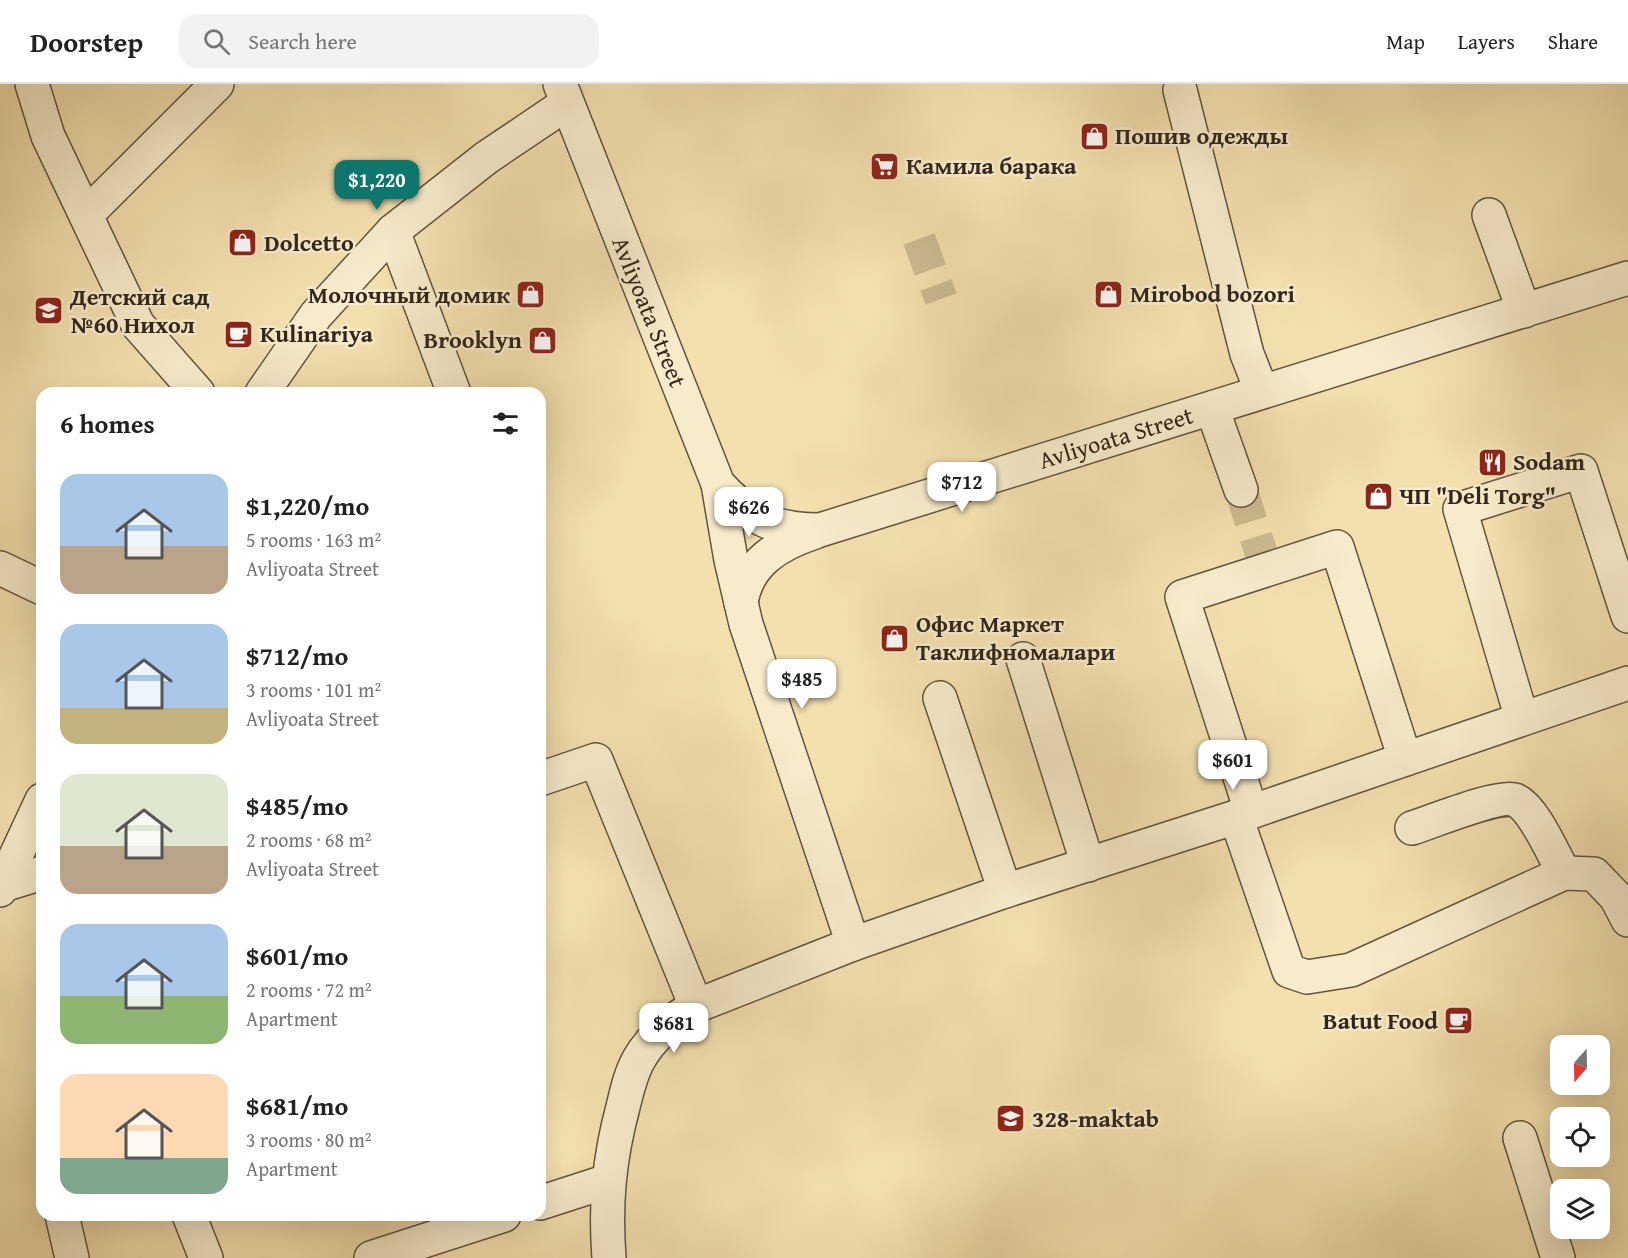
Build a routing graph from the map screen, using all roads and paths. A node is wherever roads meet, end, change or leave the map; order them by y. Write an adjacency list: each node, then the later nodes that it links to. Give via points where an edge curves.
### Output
1 (33, 84): 5 (street, via 48,136)
2 (217, 84): 5 (street)
3 (1180, 90): 13 (street, via 1247,354)
4 (560, 91): 7 (street, via 486,158); 15 (street, Avliyoata Street)
5 (86, 215): 10 (street, via 138,325)
6 (1489, 215): 9 (street)
7 (393, 231): 11 (street, via 316,315); 12 (street)
8 (1628, 278): 9 (street, Avliyoata Street)
9 (1524, 310): 13 (street, Avliyoata Street)
10 (193, 387)
11 (266, 387)
12 (452, 387)
13 (1262, 393): 14 (street, Avliyoata Street)
14 (1212, 408): 16 (street); 17 (street, Avliyoata Street)
15 (717, 484): 17 (street, Avliyoata Street, via 763,522); 20 (street)
16 (1240, 490)
17 (820, 530): 20 (street, via 790,540 767,556 749,577)
18 (0, 568): 19 (street)
19 (36, 585)
20 (741, 603): 37 (street)
21 (1628, 616): 25 (street, via 1581,471 1460,509)
22 (1023, 659): 31 (street)
23 (1628, 684): 25 (street)
24 (940, 698): 35 (street)
25 (1522, 719): 26 (street)
26 (1405, 759): 29 (street); 29 (street, via 1337,547 1266,567 1182,597)
27 (546, 777): 38 (street, via 596,760)
28 (36, 813): 34 (street)
29 (1244, 814): 31 (street); 32 (street, via 1289,971 1307,977 1351,970)
30 (1412, 828): 32 (street, via 1487,803 1506,798 1517,800 1531,815)
31 (1088, 865): 35 (street)
32 (1564, 873): 36 (street, via 1594,874 1616,897)
33 (36, 875): 34 (street)
34 (1, 886)
35 (1005, 891): 37 (street)
36 (1628, 920)
37 (854, 944): 38 (street)
38 (696, 1006): 40 (street, via 654,1037 639,1059 616,1131)
39 (1520, 1138): 49 (street)
40 (608, 1181): 41 (street); 48 (street)
41 (546, 1201)
42 (63, 1221): 45 (street)
43 (191, 1221): 46 (street)
44 (485, 1221): 47 (street)
45 (72, 1258)
46 (206, 1258)
47 (371, 1258)
48 (609, 1258)
49 (1558, 1258)

